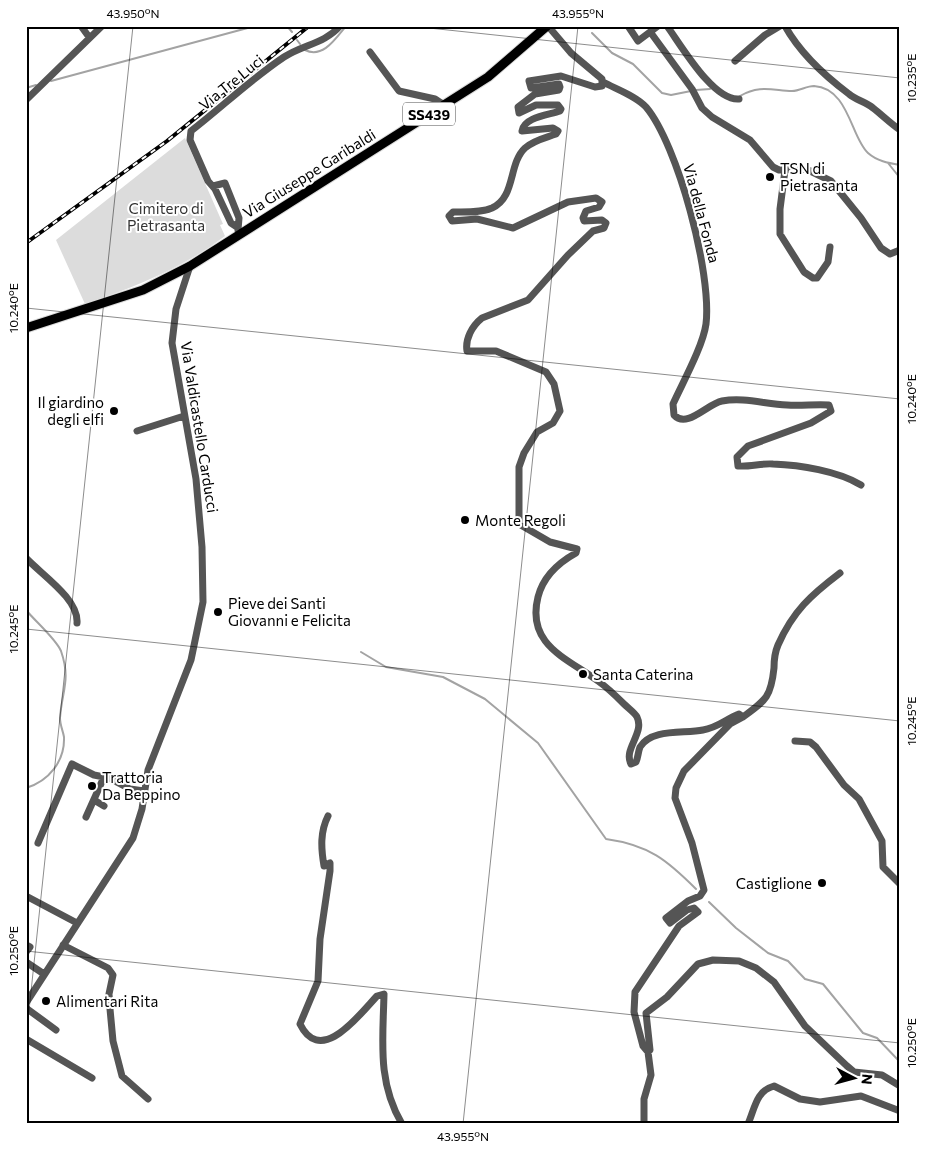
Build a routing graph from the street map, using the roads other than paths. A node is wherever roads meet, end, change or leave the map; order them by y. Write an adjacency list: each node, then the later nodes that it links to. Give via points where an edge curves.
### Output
1 (81, 26): 11 (street)
2 (102, 26): 11 (street)
3 (340, 26): 20 (street, Via Tre Luci, via 328,38 284,57 191,131 190,140)
4 (548, 26): 14 (street, via 571,54); 17 (main road, Via Giuseppe Garibaldi / SS439, via 488,77)
5 (628, 26): 10 (street, via 638,41)
6 (658, 26): 10 (street)
7 (667, 26): 15 (street, via 710,83 728,98)
8 (780, 26): 13 (street)
9 (785, 26): 18 (street, via 793,40 821,70)
10 (651, 33): 19 (street, via 702,108 750,140 773,167)
11 (89, 37): 16 (street)
12 (370, 52): 17 (street, via 399,91 435,99)
13 (735, 61)
14 (603, 82): 28 (street, Via della Fonda, via 645,106 661,131 674,161 702,259 706,324 673,404 674,415 686,420 714,404 734,400 789,406 830,406 831,411 811,423 748,446 737,457 738,466 772,464 798,467 834,475); 32 (street, via 599,88 562,76 529,81 531,88 554,83 560,87 559,90 535,94 518,107 519,113 536,106 558,104 561,108 526,124 522,131 553,128 558,131 523,150 505,195 496,205 478,211 453,212 450,216 452,221 477,219 513,228 562,205 596,198 600,199 601,206 586,211 584,221 602,220 606,224 568,255 528,300 476,323 468,339 467,351 496,351 546,372 554,384 560,411 553,422 537,432 524,453 518,477 518,520 522,527 577,551 541,585 534,619 540,636 551,648 600,682 636,716 638,726 629,756 631,764 636,762 639,749 648,740 667,734 705,730 739,714)
15 (739, 99)
16 (26, 100)
17 (444, 105): 21 (main road, Via Giuseppe Garibaldi / SS439)
18 (900, 130)
19 (785, 170): 22 (street, via 779,224 783,240 804,272 813,278 817,278 828,262); 23 (street, via 806,169 831,181 881,248 890,254)
20 (213, 186): 21 (street, Via Tre Luci); 21 (street, via 225,183 239,218)
21 (238, 231): 24 (main road, Via Giuseppe Garibaldi / SS439)
22 (830, 247)
23 (900, 250)
24 (190, 266): 25 (main road, SS439, via 143,290); 26 (street, Via Valdicastello Carducci, via 172,332)
25 (26, 328)
26 (184, 416): 27 (street); 35 (street, Via Valdicastello Carducci, via 200,510 203,602 191,660 154,753)
27 (137, 431)
28 (861, 486)
29 (26, 558): 31 (street, via 72,603 78,616)
30 (840, 573): 32 (street, via 795,612 777,647 770,694 762,704)
31 (77, 623)
32 (742, 716): 53 (street, via 684,771 677,784 675,798 692,843 704,890 666,918 670,923 687,910 694,908 698,912 680,926 635,992 634,1012 643,1046)
33 (795, 741): 41 (street, via 804,740 816,747 844,785 859,799 882,841 883,867)
34 (104, 777): 35 (street, via 130,789); 36 (street); 40 (street, via 72,764)
35 (144, 791): 43 (street, Via Valdicastello Carducci, via 133,838)
36 (94, 800): 37 (street); 39 (street)
37 (104, 806)
38 (328, 816): 58 (street, via 322,828 322,854 324,866 330,863 330,871 320,939 318,981 300,1024 312,1038 333,1038 344,1032 377,996 384,994 381,1053 392,1105)
39 (86, 817)
40 (38, 842)
41 (900, 884)
42 (26, 896): 43 (street)
43 (77, 924): 45 (street, Via Valdicastello Carducci)
44 (26, 945): 46 (street, via 30,947)
45 (63, 945): 48 (street, Via Valdicastello Carducci); 56 (street, via 108,968 114,975 110,1009 113,1041 122,1076)
46 (26, 952)
47 (26, 962): 48 (street)
48 (44, 974): 49 (street, Via Valdicastello Carducci)
49 (26, 1003)
50 (26, 1008): 51 (street)
51 (56, 1030)
52 (26, 1039): 54 (street)
53 (648, 1052): 55 (street, via 646,1016 649,1010 667,997 698,964 713,960 739,961 756,968 774,982 805,1026 846,1066 854,1072 882,1075); 59 (street, via 651,1075 644,1098)
54 (92, 1078)
55 (900, 1086)
56 (148, 1099)
57 (900, 1111): 60 (street, via 862,1096 820,1102 800,1099 774,1086 764,1089 757,1098)
58 (402, 1124)
59 (644, 1124)
60 (748, 1124)

